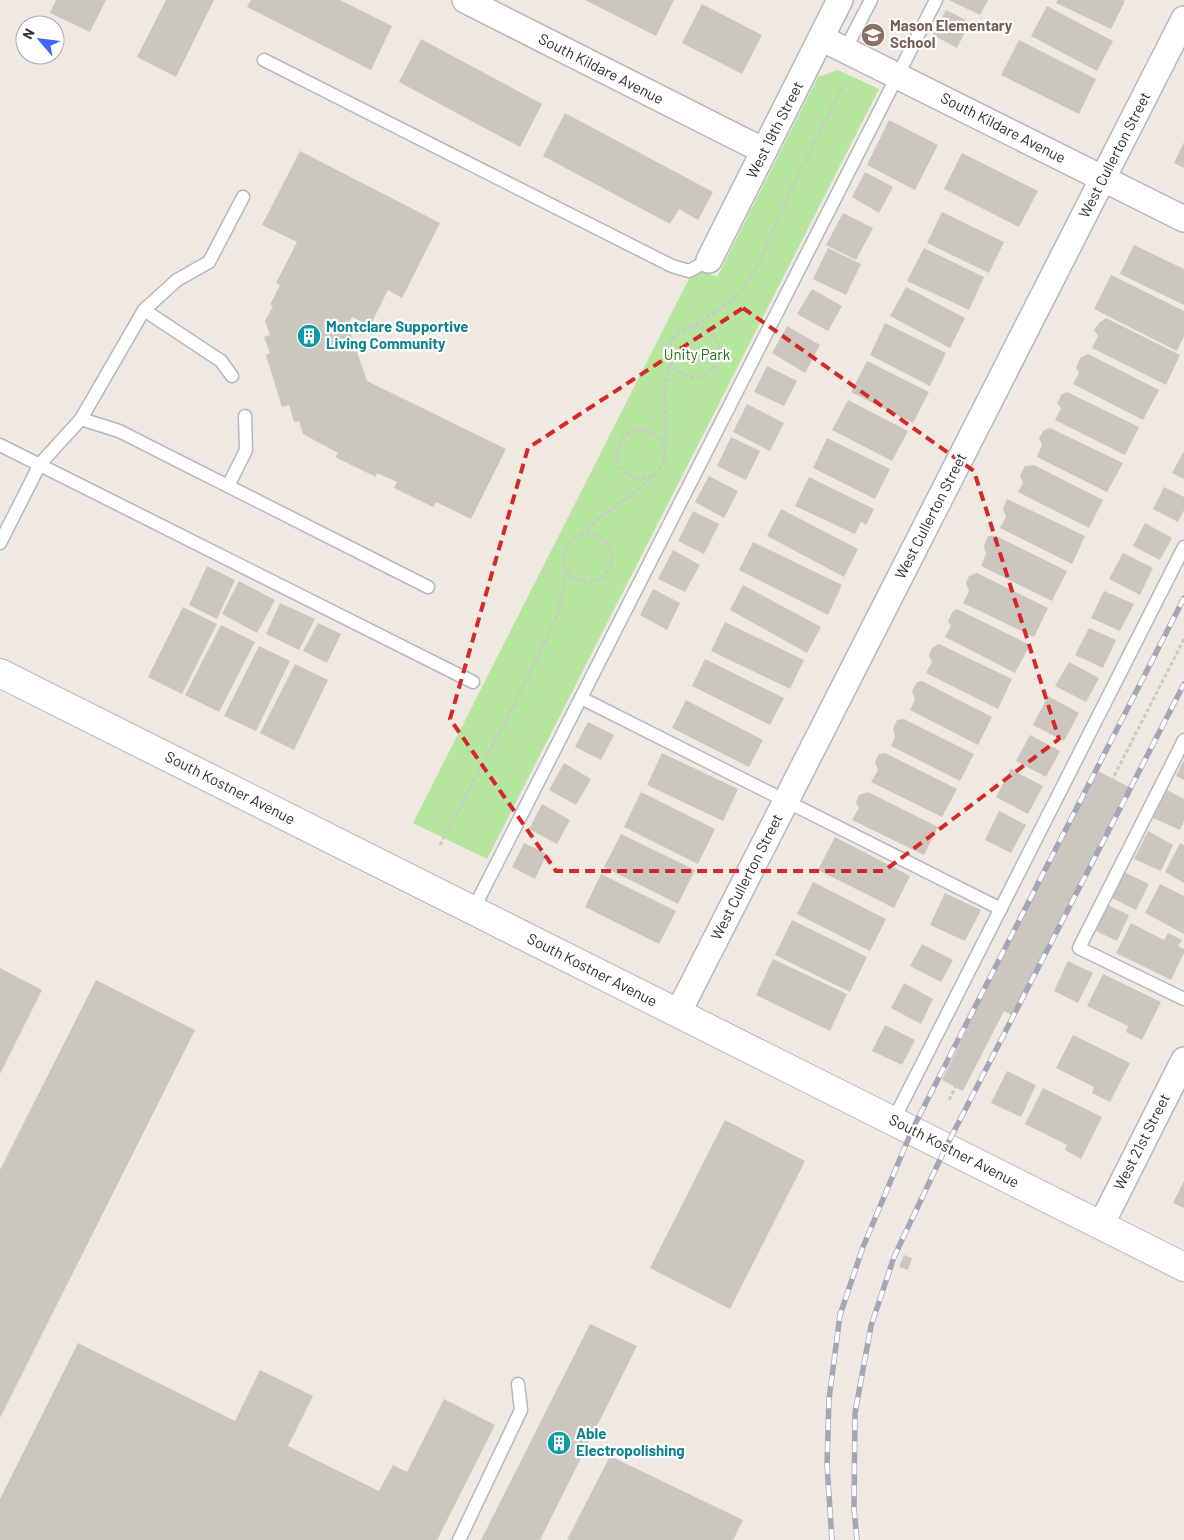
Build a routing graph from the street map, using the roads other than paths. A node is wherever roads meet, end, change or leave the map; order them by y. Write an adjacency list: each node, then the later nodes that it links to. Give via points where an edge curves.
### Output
1 (465, 0): 10 (street, South Kildare Avenue)
2 (840, 0): 6 (street, West 19th Street)
3 (871, 0): 7 (lane)
4 (936, 0): 9 (lane)
5 (1184, 19): 11 (street, West Cullerton Street)
6 (821, 38): 7 (street, South Kildare Avenue); 10 (street, West 19th Street)
7 (846, 50): 9 (street, South Kildare Avenue)
8 (264, 60): 14 (lane, via 672,266 689,271)
9 (898, 76): 11 (street, South Kildare Avenue); 27 (lane)
10 (764, 151): 14 (street, West 19th Street)
11 (1103, 178): 13 (street, South Kildare Avenue); 29 (street, West Cullerton Street)
12 (243, 197): 15 (lane, via 209,262 177,280)
13 (1184, 219)
14 (710, 260)
15 (144, 310): 16 (lane, via 221,361); 18 (lane)
16 (232, 376)
17 (245, 416): 21 (lane, via 246,450)
18 (81, 420): 20 (lane); 21 (lane, via 119,431)
19 (0, 445): 20 (lane)
20 (40, 464): 22 (lane); 26 (lane)
21 (228, 486): 24 (lane)
22 (0, 543)
23 (1184, 547): 31 (lane)
24 (428, 587)
25 (0, 673): 30 (street, South Kostner Avenue)
26 (473, 682)
27 (581, 698): 29 (lane); 30 (lane)
28 (1184, 740): 32 (lane, via 1079,948)
29 (785, 801): 31 (lane); 33 (street, West Cullerton Street)
30 (473, 910): 33 (street, South Kostner Avenue)
31 (1001, 910): 35 (lane)
32 (1184, 999)
33 (678, 1013): 35 (street, South Kostner Avenue)
34 (1184, 1060): 36 (street, West 21st Street)
35 (893, 1121): 36 (street, South Kostner Avenue)
36 (1101, 1225): 37 (street, South Kostner Avenue)
37 (1184, 1267)
38 (518, 1384): 39 (lane, via 521,1410)
39 (459, 1540)

